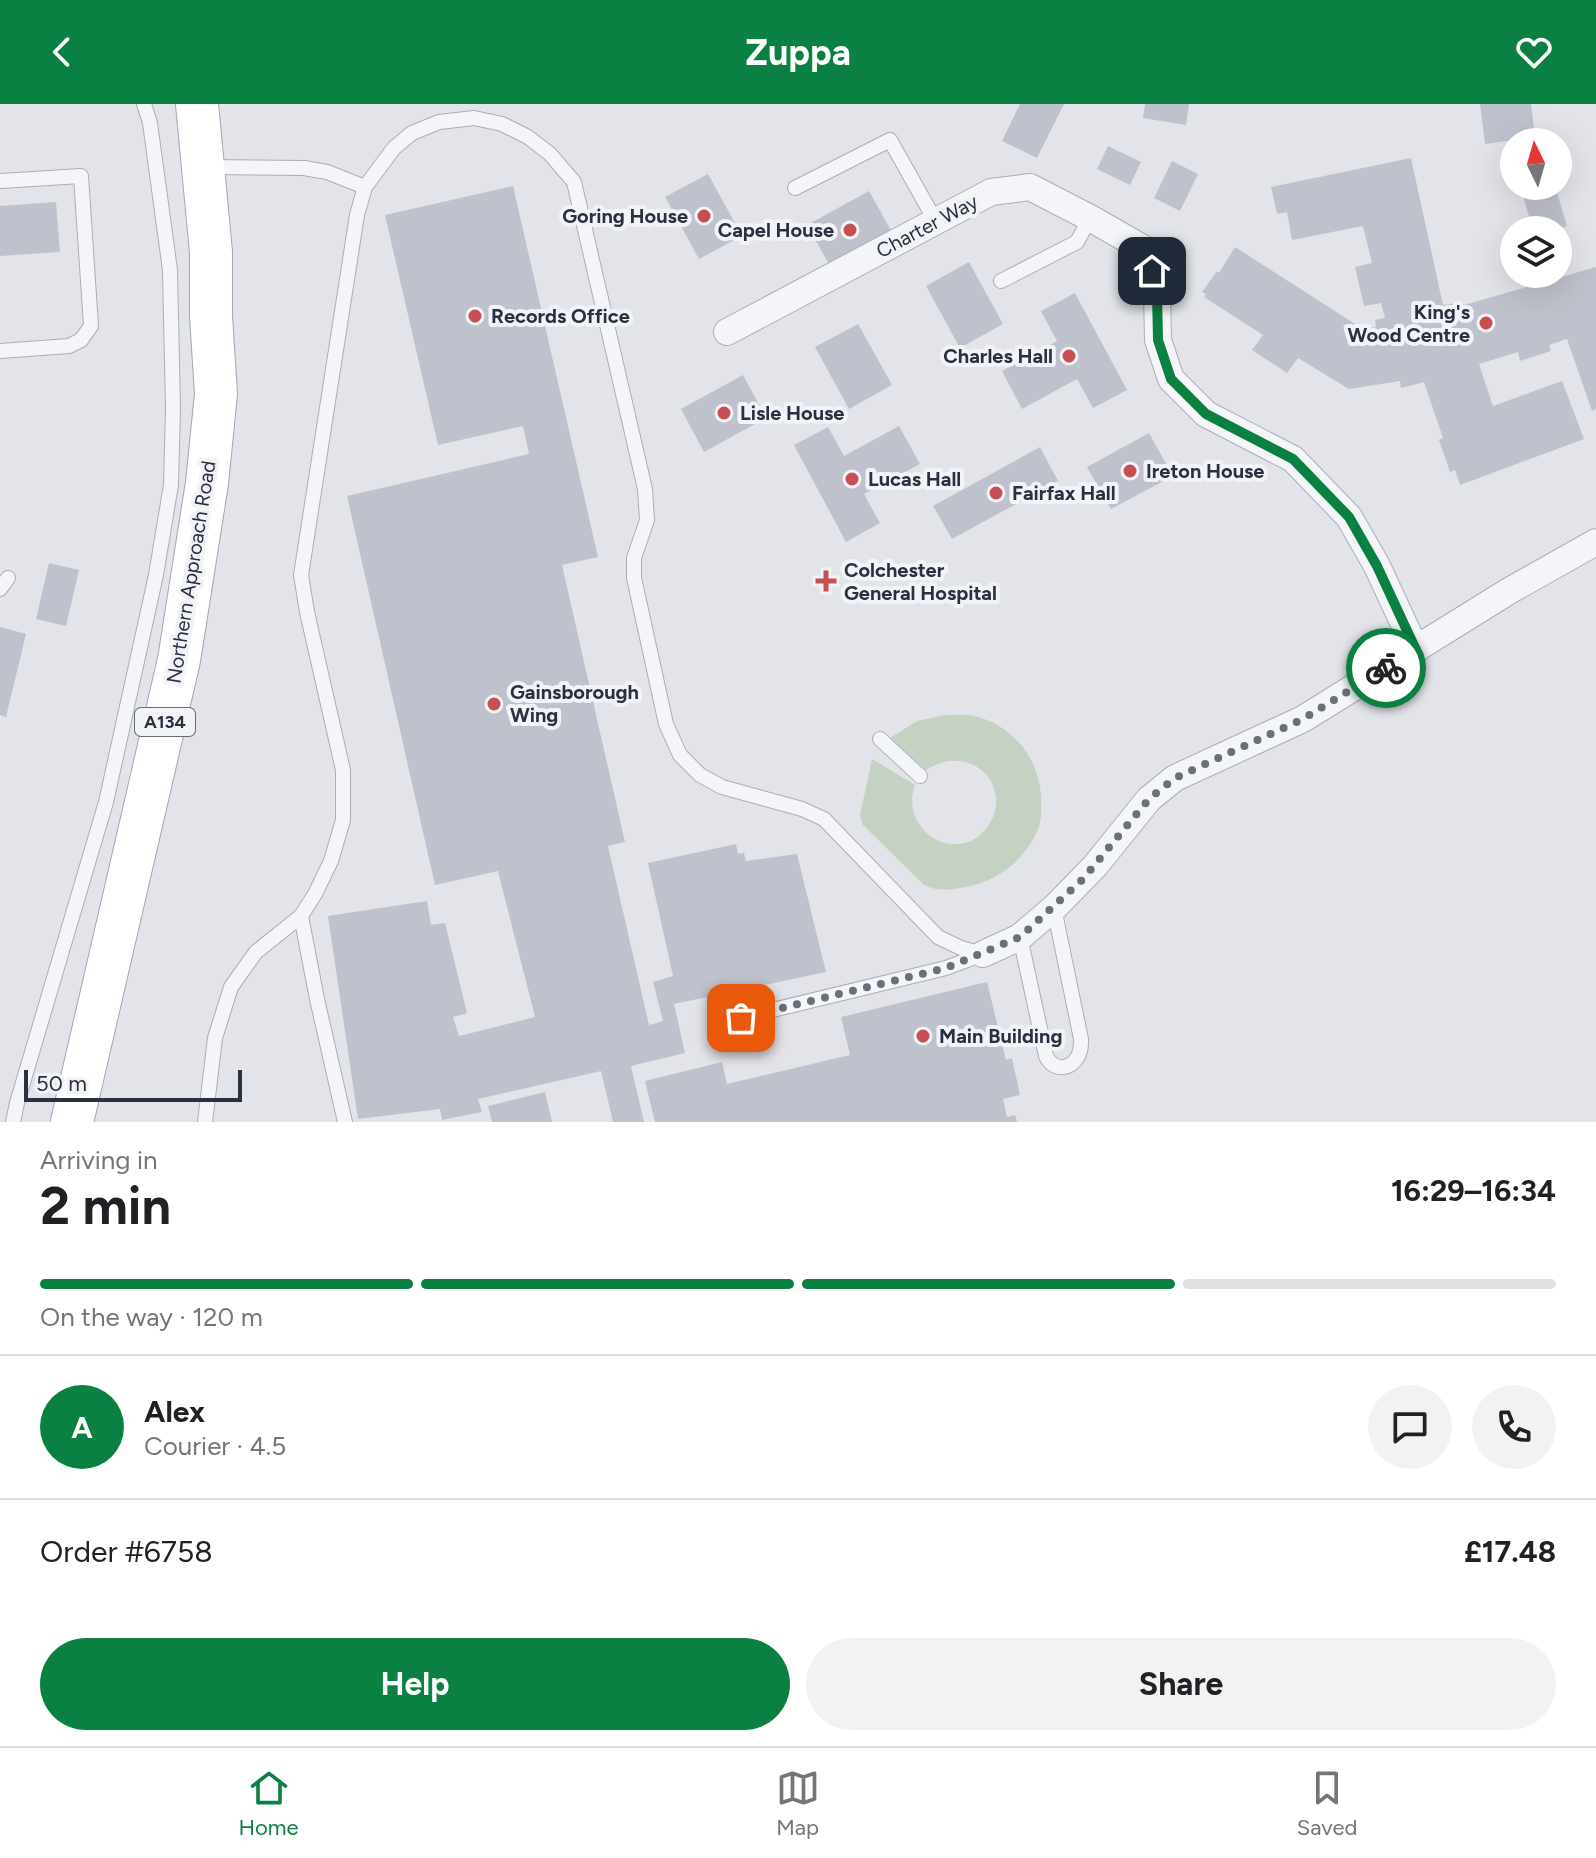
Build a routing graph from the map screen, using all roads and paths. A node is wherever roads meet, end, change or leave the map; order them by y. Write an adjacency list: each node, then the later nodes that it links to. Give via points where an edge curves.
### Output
1 (144, 104): 21 (lane, via 170,270 171,485 106,802)
2 (198, 105): 3 (main road, Northern Approach Road / A134)
3 (204, 167): 5 (lane, via 304,168); 22 (main road, Northern Approach Road / A134, via 216,394 207,483 179,660)
4 (1, 181): 11 (lane, via 81,176 91,326 69,346)
5 (365, 187): 17 (lane, via 301,575 343,770 343,820 331,861); 19 (lane, via 412,133 439,122 474,118 528,137 574,182 645,489 647,520 634,558 634,578 674,744 700,775 722,787 824,819 938,937)
6 (795, 188): 8 (lane, via 890,140)
7 (1090, 218): 8 (street, Charter Way, via 1030,187 991,192); 9 (lane, via 1077,242); 13 (street, Charter Way, via 1146,250 1157,293 1158,340 1171,379 1206,414 1293,459 1349,517)
8 (936, 222): 10 (street, Charter Way)
9 (1001, 281)
10 (727, 332)
11 (0, 351)
12 (1596, 542): 13 (street)
13 (1416, 650): 16 (street, via 1303,719 1175,778 1149,799)
14 (880, 739): 15 (lane)
15 (920, 776)
16 (1054, 908): 18 (street); 18 (lane, via 1081,1039 1079,1055 1062,1068 1046,1056)
17 (301, 916): 23 (lane, via 256,952 231,987 215,1038); 24 (lane)
18 (1020, 937): 19 (street)
19 (983, 954): 20 (lane, via 946,968)
20 (715, 1024)
21 (13, 1122)
22 (72, 1122)
23 (205, 1122)
24 (345, 1122)

